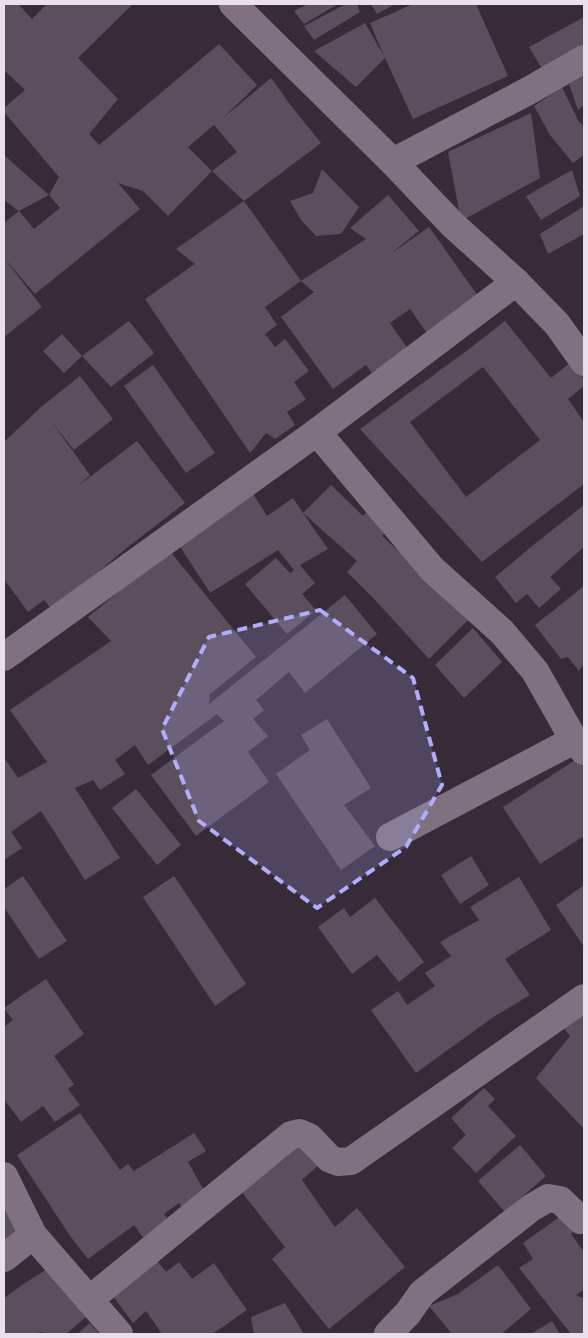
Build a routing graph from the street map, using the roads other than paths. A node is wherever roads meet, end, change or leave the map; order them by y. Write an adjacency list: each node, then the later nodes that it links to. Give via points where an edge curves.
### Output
1 (233, 4): 3 (street)
2 (584, 59): 3 (street)
3 (393, 162): 4 (street, via 453,224)
4 (500, 295): 5 (street, via 557,324); 6 (street)
5 (584, 362)
6 (316, 432): 7 (street); 8 (street, via 432,568 513,645 534,671)
7 (4, 657)
8 (579, 746): 9 (street)
9 (390, 837)
10 (584, 998): 15 (street, via 351,1161 330,1159 309,1137 299,1133 291,1135)
11 (4, 1176): 13 (street)
12 (584, 1219): 17 (street, via 560,1200 548,1198 422,1293)
13 (33, 1235): 14 (street); 15 (street)
14 (4, 1258)
15 (89, 1300): 16 (street)
16 (119, 1334)
17 (388, 1334)

